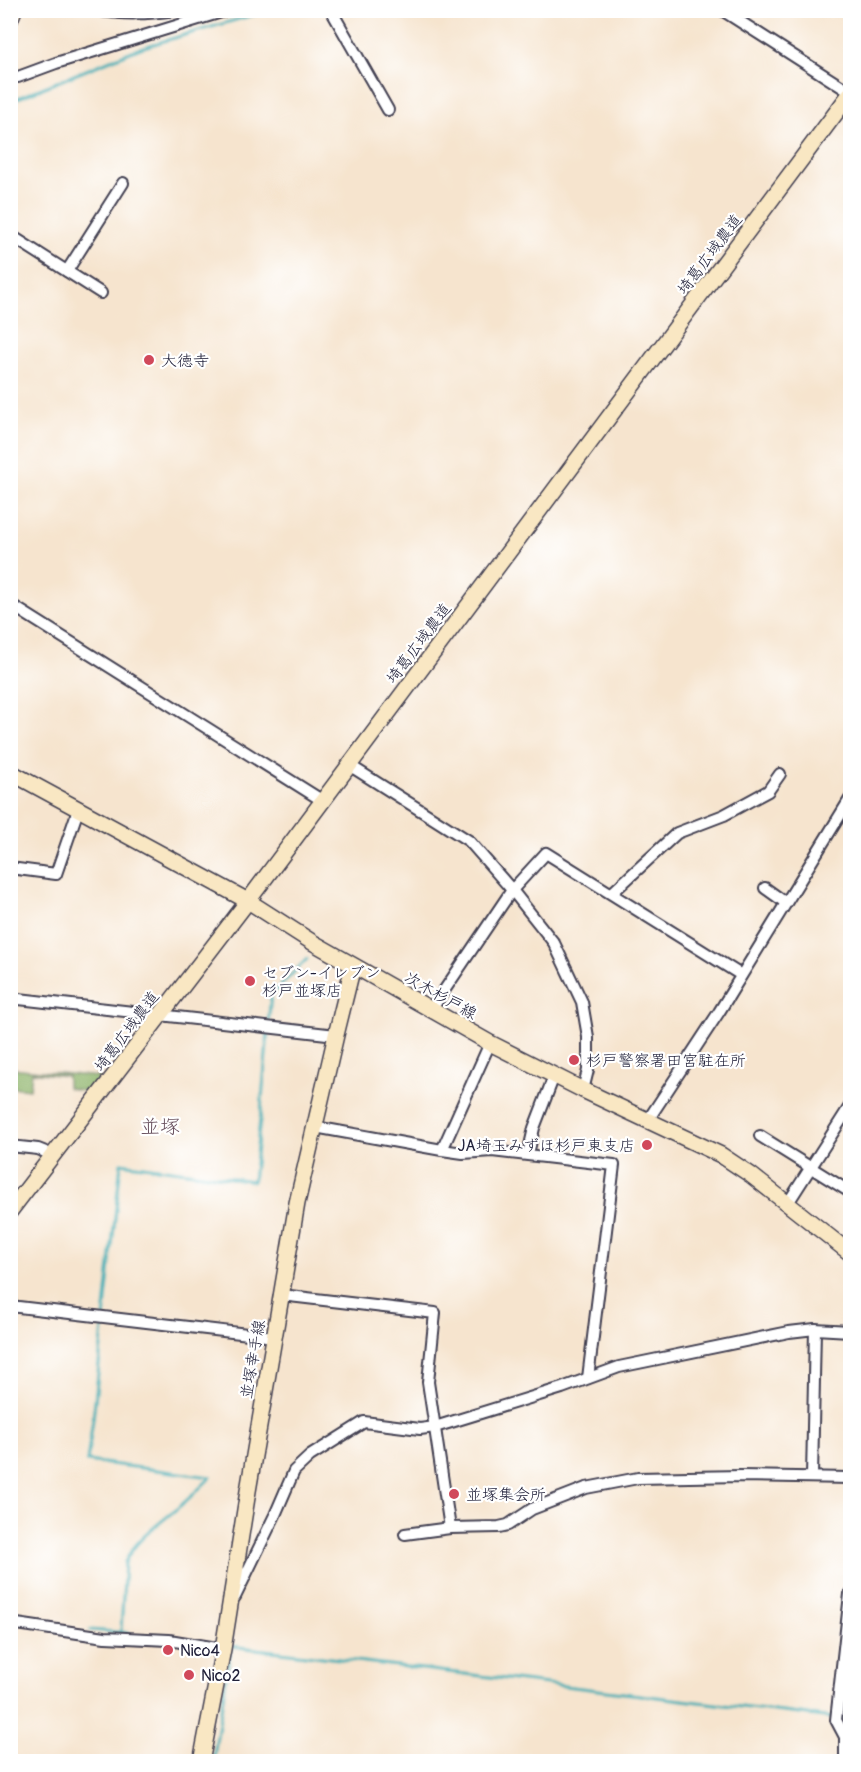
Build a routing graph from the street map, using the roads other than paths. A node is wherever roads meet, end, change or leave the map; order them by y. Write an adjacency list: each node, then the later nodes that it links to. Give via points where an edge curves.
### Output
1 (14, 10): 8 (main road)
2 (96, 10): 3 (street, via 128,15)
3 (175, 10)
4 (228, 10): 7 (street)
5 (331, 10): 11 (street)
6 (722, 10): 10 (street)
7 (205, 14): 9 (street)
8 (10, 20)
9 (10, 77)
10 (850, 93): 17 (main road, 埼葛広域農道)
11 (388, 110)
12 (123, 183): 14 (street)
13 (10, 235): 14 (street)
14 (67, 272): 15 (street)
15 (100, 293)
16 (10, 604): 21 (street)
17 (349, 765): 21 (main road, 埼葛広域農道); 25 (street, via 469,841)
18 (10, 772): 22 (main road, 次木杉戸線)
19 (780, 774): 26 (street, via 768,791 724,815 676,833)
20 (850, 799): 28 (street)
21 (323, 801): 27 (main road, 埼葛広域農道)
22 (78, 810): 23 (street, via 56,874); 27 (main road, 次木杉戸線)
23 (10, 868)
24 (765, 888): 28 (street)
25 (512, 890): 26 (street, via 546,853); 32 (street); 37 (street, via 554,943 582,1002 588,1037 588,1070)
26 (612, 893): 30 (street)
27 (248, 902): 29 (main road, 次木杉戸線); 33 (main road, 埼葛広域農道)
28 (786, 903): 30 (street)
29 (353, 966): 32 (main road, 次木杉戸線); 34 (main road, 並塚幸手線)
30 (741, 975): 39 (street)
31 (10, 998): 33 (street)
32 (431, 1010): 35 (main road, 次木杉戸線)
33 (161, 1014): 34 (street); 45 (main road, 埼葛広域農道)
34 (336, 1035): 40 (main road, 並塚幸手線)
35 (490, 1043): 36 (main road, 次木杉戸線); 43 (street)
36 (554, 1076): 37 (main road, 次木杉戸線); 44 (street)
37 (583, 1090): 39 (main road, 次木杉戸線)
38 (850, 1106): 46 (street)
39 (648, 1120): 48 (main road, 次木杉戸線, via 721,1155)
40 (315, 1127): 43 (street); 51 (main road, 並塚幸手線)
41 (760, 1136): 46 (street)
42 (10, 1146): 45 (street)
43 (442, 1150): 44 (street)
44 (528, 1154): 56 (street, via 614,1165)
45 (53, 1155): 49 (main road, 埼葛広域農道)
46 (812, 1168): 47 (street); 48 (street)
47 (850, 1192)
48 (788, 1203): 50 (main road, 次木杉戸線)
49 (10, 1211)
50 (850, 1253)
51 (281, 1295): 55 (main road, 並塚幸手線); 57 (street, via 435,1313 428,1382)
52 (10, 1306): 55 (street)
53 (815, 1329): 54 (street); 56 (street, via 619,1367); 58 (street)
54 (850, 1331)
55 (274, 1337): 63 (main road, 並塚幸手線)
56 (588, 1378): 57 (street)
57 (435, 1427): 60 (street); 63 (street, via 420,1429 364,1422 310,1456 294,1471)
58 (812, 1477): 59 (street); 60 (street, via 638,1479 586,1488 532,1509 508,1525)
59 (850, 1478)
60 (450, 1528): 61 (street)
61 (405, 1534)
62 (850, 1594): 67 (street, via 836,1720)
63 (229, 1608): 65 (main road, 並塚幸手線)
64 (10, 1623): 65 (street, via 105,1638 169,1640)
65 (223, 1649): 68 (main road, 並塚幸手線)
66 (850, 1724): 67 (street)
67 (845, 1737): 69 (street)
68 (201, 1761)
69 (845, 1761)

